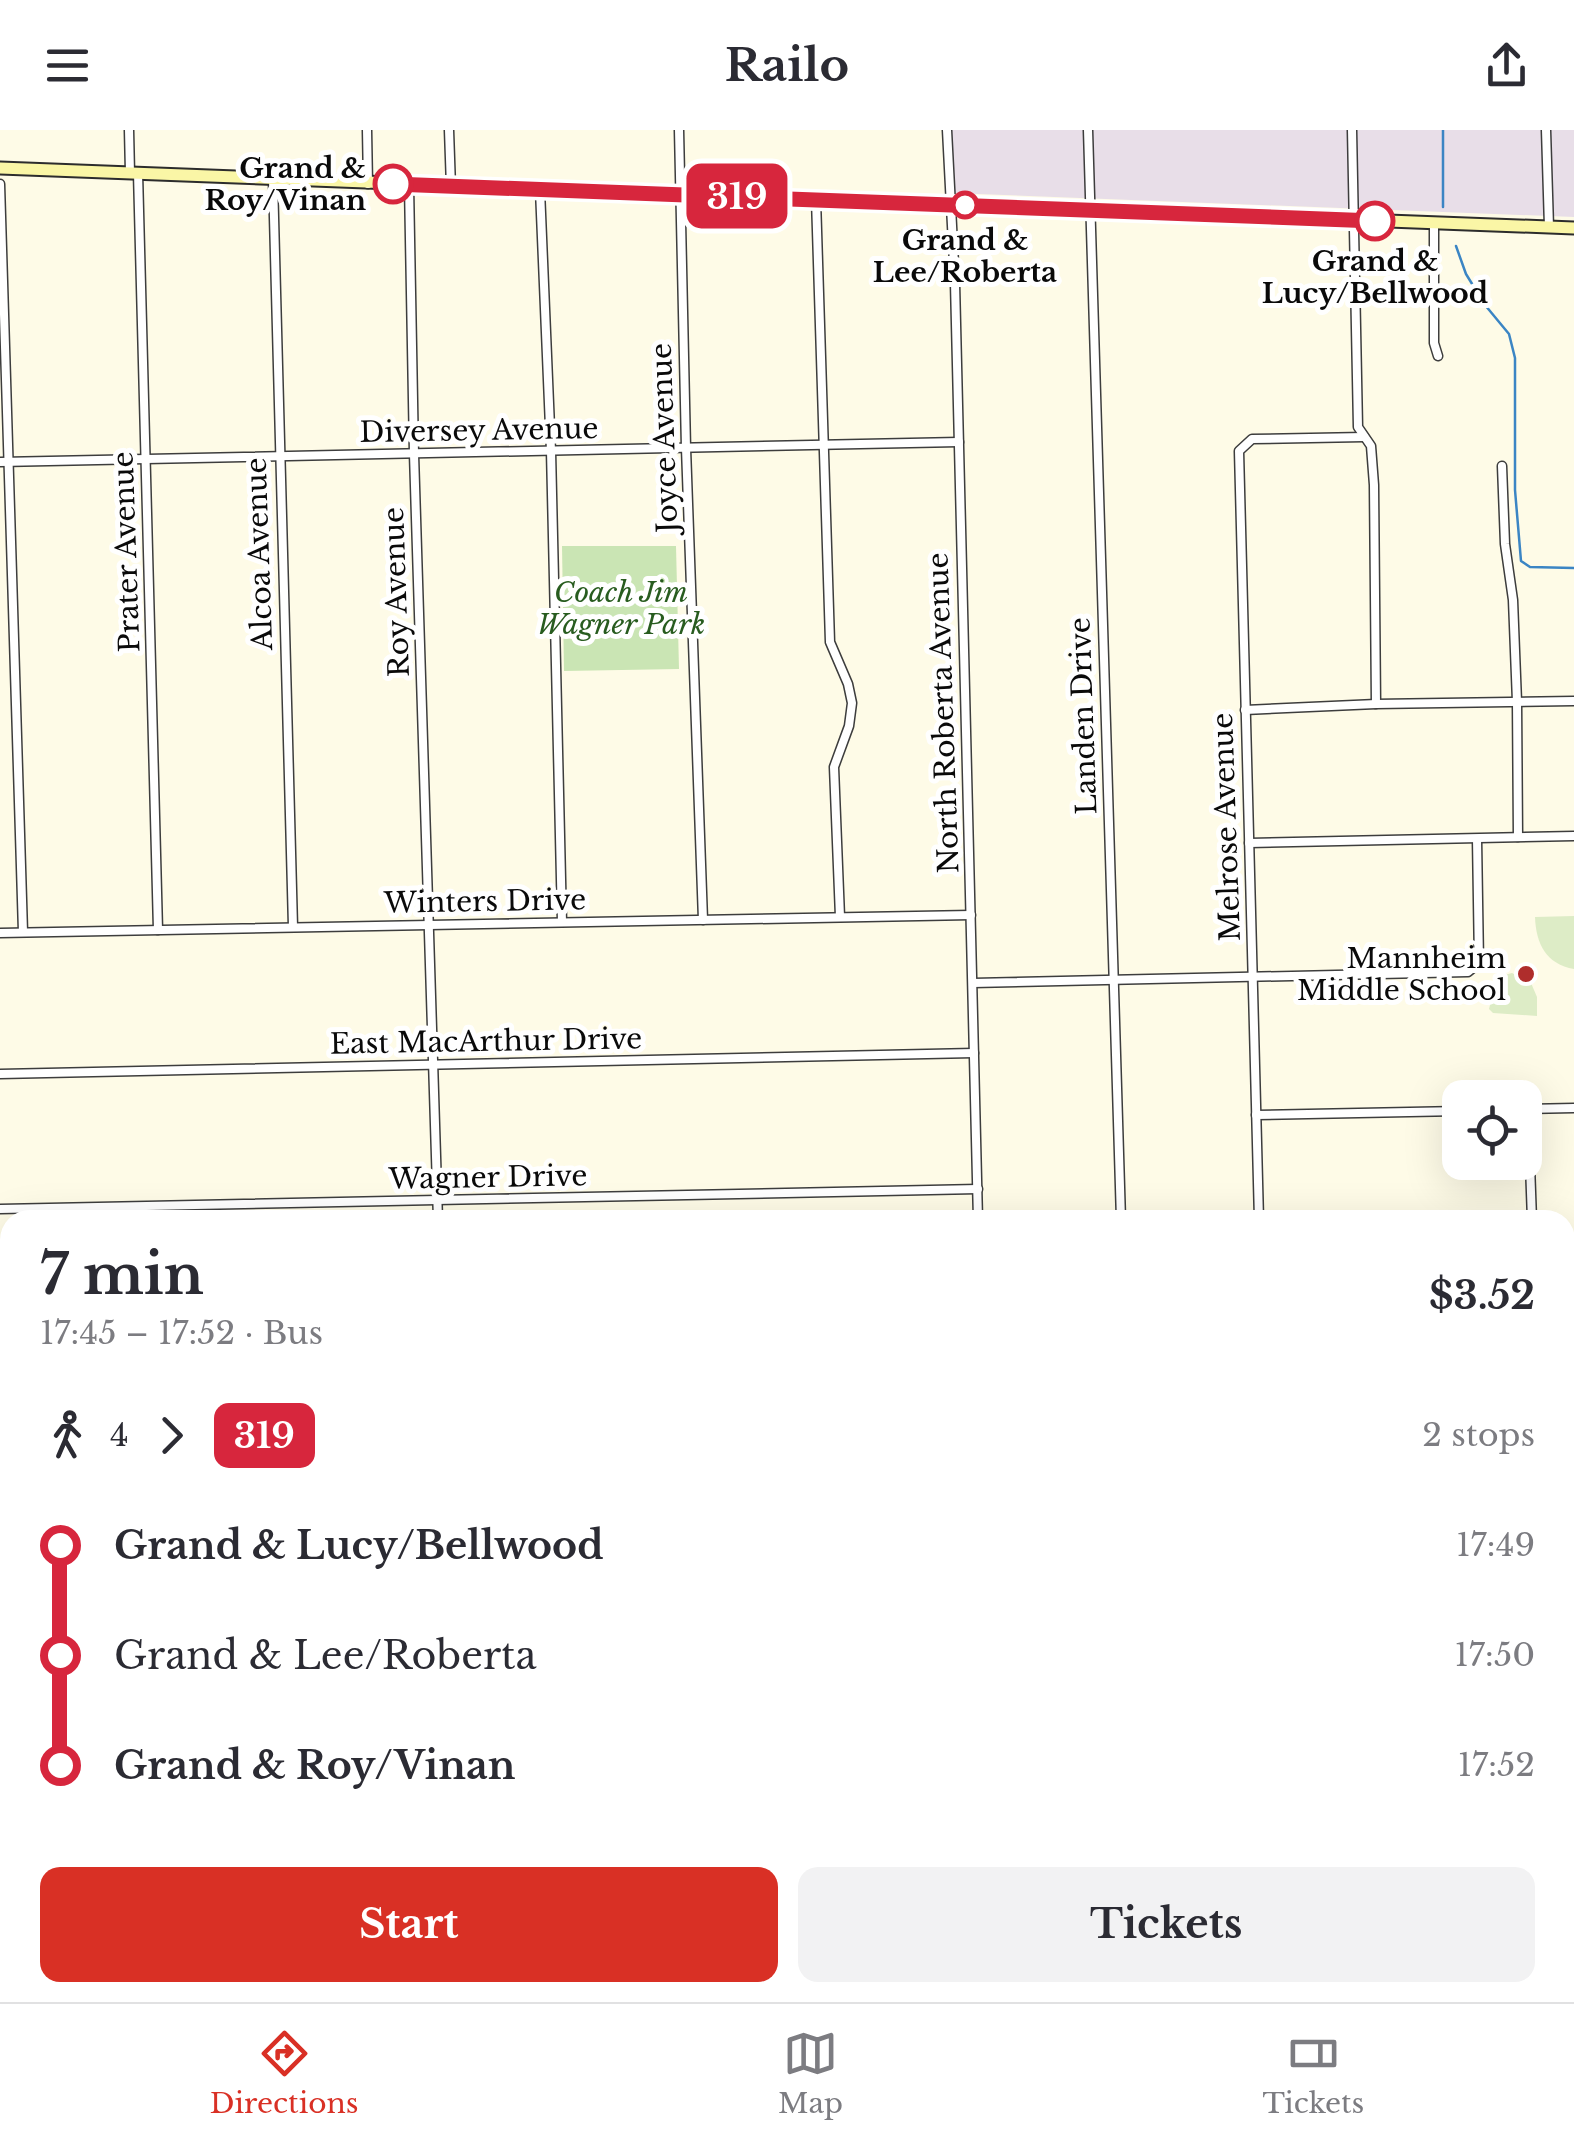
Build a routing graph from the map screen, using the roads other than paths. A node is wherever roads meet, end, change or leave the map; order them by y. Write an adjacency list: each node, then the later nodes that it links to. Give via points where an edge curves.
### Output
1 (129, 130): 10 (street, Prater Avenue)
2 (367, 130): 13 (street)
3 (449, 130): 15 (street)
4 (679, 130): 17 (street, Joyce Avenue)
5 (948, 130): 19 (street, North Roberta Avenue)
6 (1088, 130): 20 (street, Landen Drive)
7 (1352, 130): 21 (street)
8 (1546, 130): 23 (street)
9 (0, 168): 10 (main road)
10 (134, 173): 11 (main road); 33 (street, Prater Avenue)
11 (273, 180): 13 (main road); 32 (street, Alcoa Avenue)
12 (0, 184): 34 (street)
13 (368, 184): 14 (main road)
14 (408, 185): 15 (main road); 31 (street, Roy Avenue)
15 (451, 187): 16 (main road)
16 (540, 190): 17 (main road); 30 (street)
17 (681, 194): 18 (main road); 29 (street, Joyce Avenue)
18 (816, 199): 19 (main road); 28 (street)
19 (950, 204): 20 (main road); 27 (street, North Roberta Avenue)
20 (1091, 210): 21 (main road); 54 (street, Landen Drive)
21 (1354, 220): 22 (main road); 26 (street, via 1358,427)
22 (1434, 223): 23 (main road); 25 (street)
23 (1549, 226): 24 (main road)
24 (1574, 228)
25 (1438, 356)
26 (1364, 437): 38 (street, via 1374,484); 39 (street, Melrose Avenue, via 1252,439 1239,451)
27 (959, 442): 28 (street, Diversey Avenue); 44 (street, North Roberta Avenue)
28 (822, 445): 29 (street, Diversey Avenue); 45 (street, via 830,642 852,703 834,767)
29 (686, 448): 30 (street, Diversey Avenue); 46 (street, Joyce Avenue)
30 (551, 451): 31 (street, Diversey Avenue); 47 (street)
31 (414, 454): 32 (street, Diversey Avenue); 48 (street, Roy Avenue)
32 (279, 456): 33 (street, Diversey Avenue); 49 (street, Alcoa Avenue)
33 (146, 459): 34 (street, Diversey Avenue); 50 (street, Prater Avenue)
34 (5, 462): 51 (street)
35 (1502, 466): 37 (street)
36 (1574, 701): 37 (street)
37 (1517, 702): 38 (street); 41 (street)
38 (1376, 704): 39 (street)
39 (1246, 710): 43 (street, Melrose Avenue)
40 (1574, 836): 41 (street)
41 (1518, 837): 42 (street)
42 (1477, 839): 43 (street); 53 (street, via 1479,963 1468,972)
43 (1249, 843): 53 (street, Melrose Avenue)
44 (971, 914): 45 (street, Winters Drive); 55 (street, North Roberta Avenue)
45 (840, 917): 46 (street, Winters Drive)
46 (703, 920): 47 (street, Winters Drive)
47 (562, 922): 48 (street, Winters Drive)
48 (430, 926): 49 (street, Winters Drive); 57 (street, Roy Avenue)
49 (293, 927): 50 (street, Winters Drive)
50 (158, 930): 51 (street, Winters Drive)
51 (23, 932): 52 (street, Winters Drive)
52 (0, 933)
53 (1252, 976): 54 (street); 62 (street, Melrose Avenue)
54 (1114, 979): 55 (street); 69 (street, Landen Drive)
55 (974, 983): 56 (street, North Roberta Avenue)
56 (974, 1054): 57 (street, East MacArthur Drive); 64 (street, North Roberta Avenue)
57 (434, 1065): 58 (street, East MacArthur Drive); 65 (street, Roy Avenue)
58 (0, 1074)
59 (1574, 1108): 60 (street)
60 (1542, 1109)
61 (1442, 1110): 62 (street)
62 (1256, 1115): 70 (street, Melrose Avenue)
63 (1530, 1180): 71 (street)
64 (978, 1189): 65 (street, Wagner Drive); 68 (street, North Roberta Avenue)
65 (438, 1200): 66 (street, Wagner Drive); 67 (street, Roy Avenue)
66 (0, 1209)
67 (438, 1210)
68 (978, 1210)
69 (1120, 1210)
70 (1259, 1210)
71 (1532, 1210)

